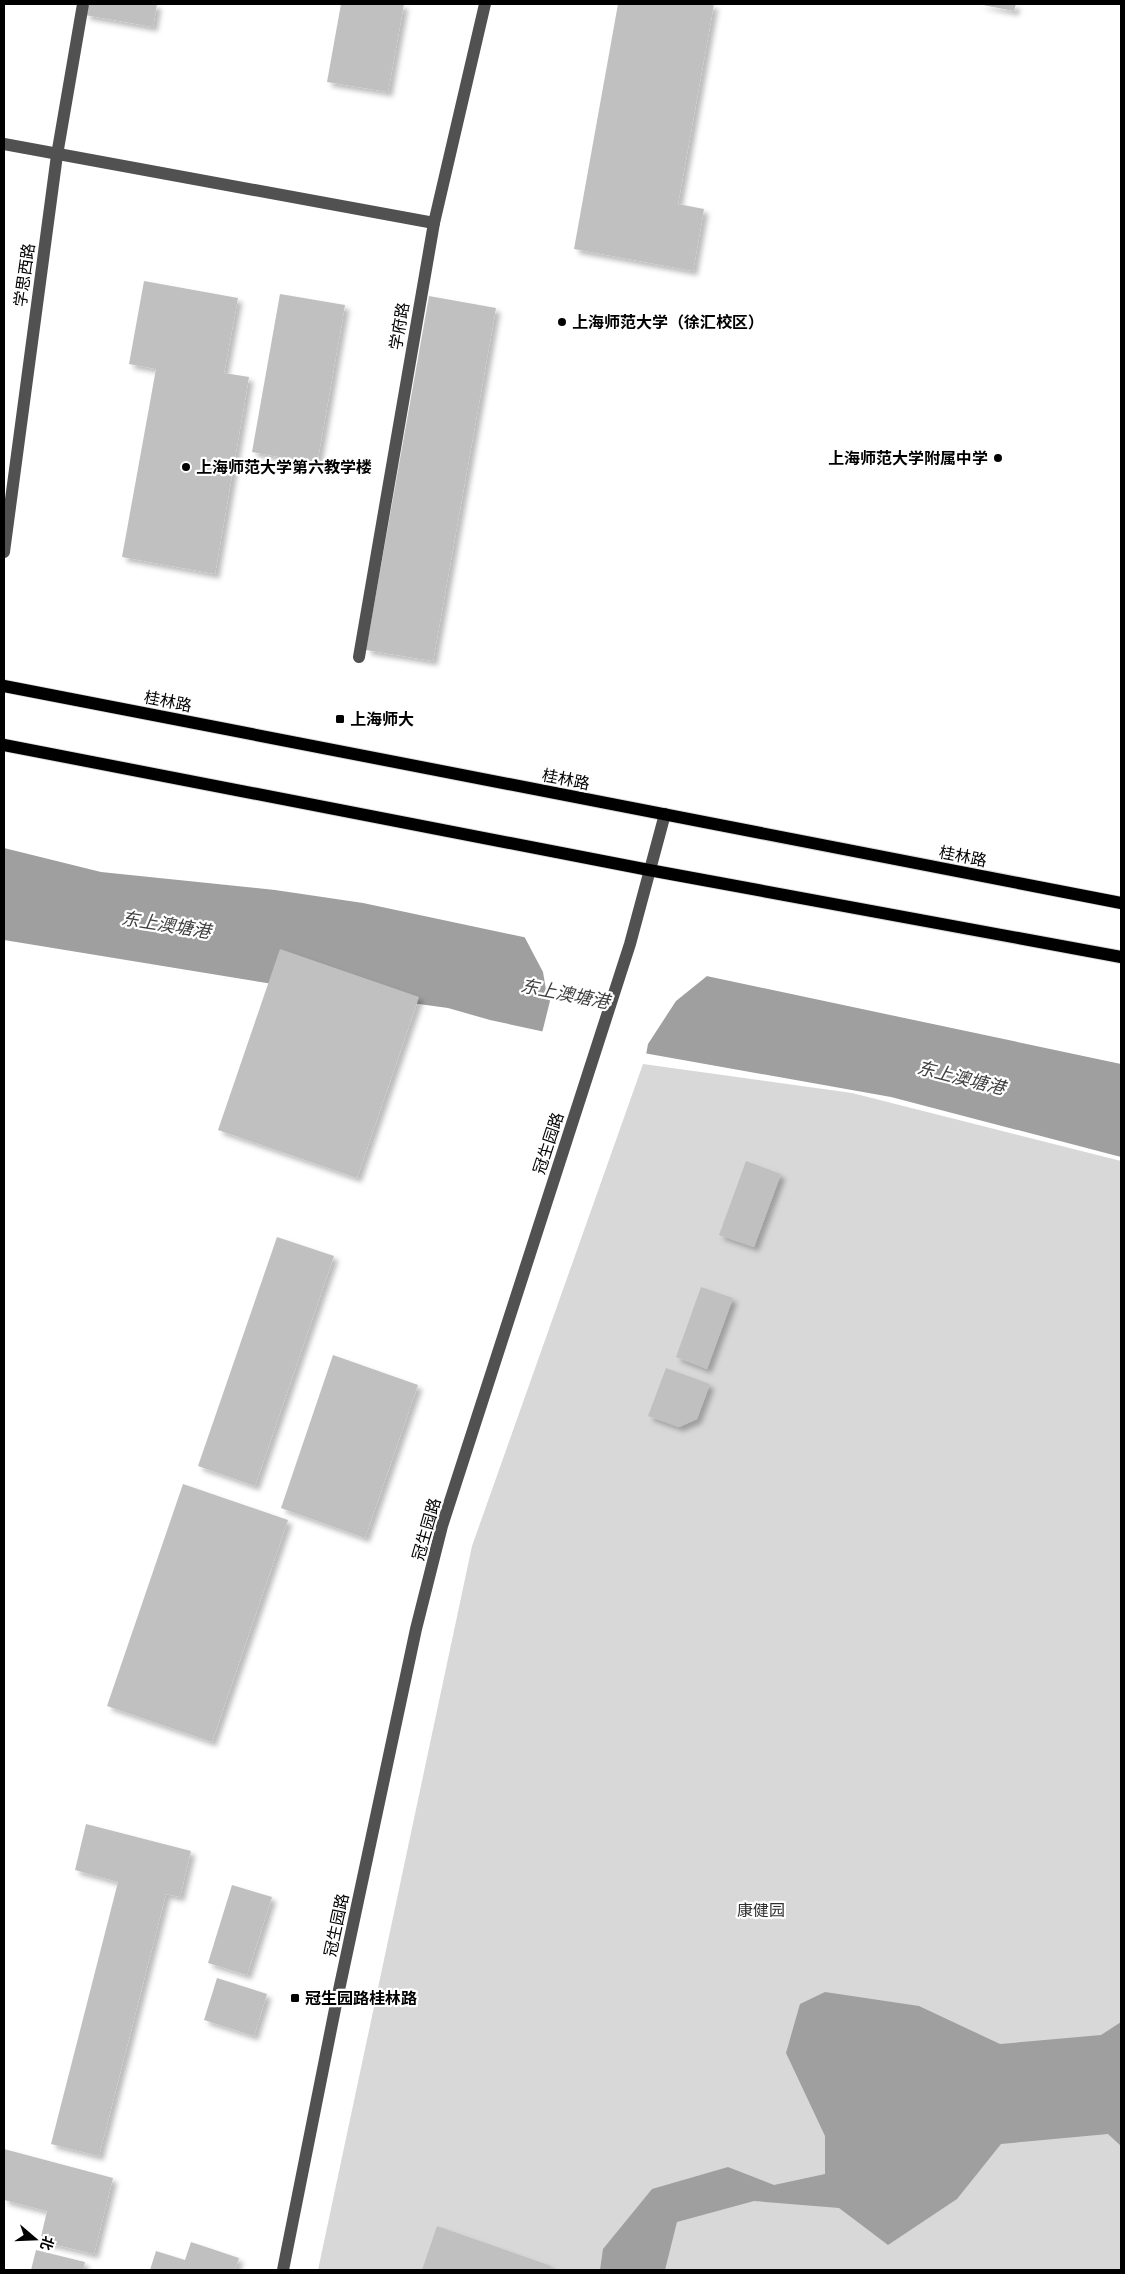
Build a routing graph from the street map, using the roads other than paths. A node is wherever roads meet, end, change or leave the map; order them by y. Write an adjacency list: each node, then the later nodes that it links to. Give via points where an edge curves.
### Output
1 (83, 4): 4 (street, 学思西路)
2 (485, 4): 5 (street, 学府路)
3 (4, 144): 4 (street)
4 (56, 155): 5 (street); 6 (street, 学思西路)
5 (434, 223): 7 (street, 学府路)
6 (4, 552)
7 (359, 657)
8 (4, 686): 10 (main road, 桂林路)
9 (4, 745): 11 (main road)
10 (665, 814): 11 (street, 冠生园路); 12 (main road, 桂林路)
11 (649, 870): 13 (main road); 14 (street, 冠生园路, via 630,944 442,1526 340,1984)
12 (1121, 903)
13 (1121, 957)
14 (283, 2270)

